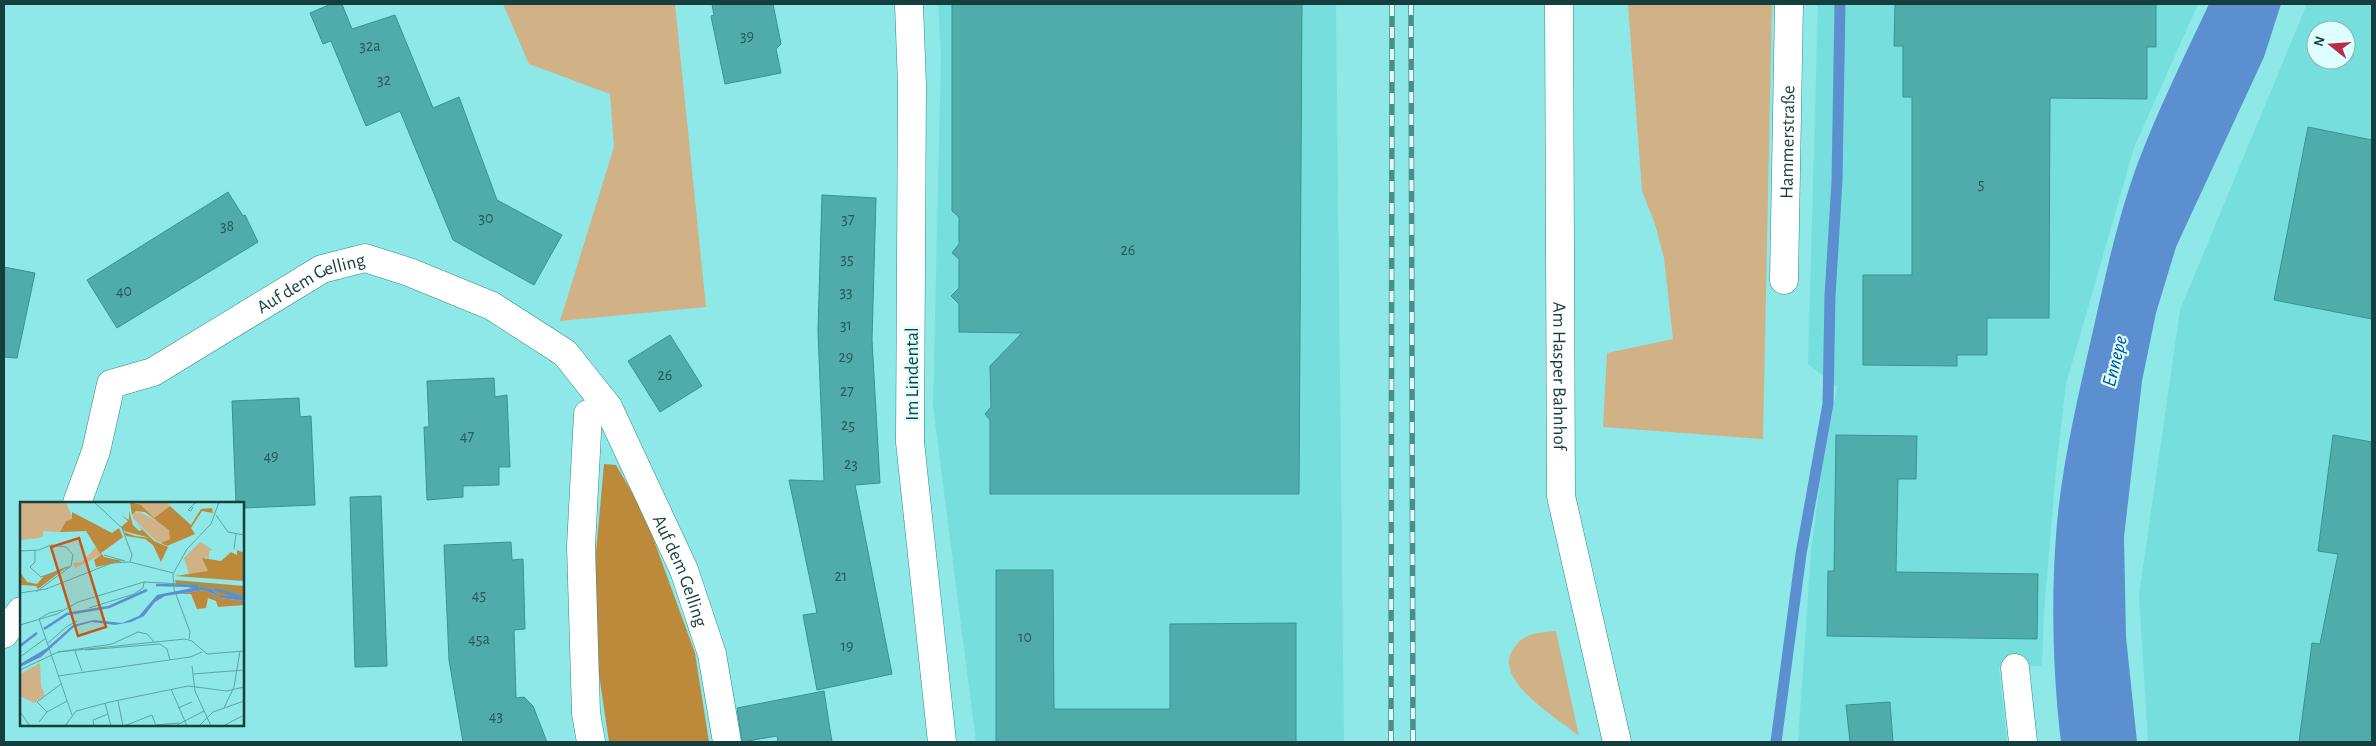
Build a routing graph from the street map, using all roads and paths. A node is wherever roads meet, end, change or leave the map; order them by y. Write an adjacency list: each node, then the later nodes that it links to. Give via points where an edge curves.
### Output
1 (909, 4): 12 (street, Im Lindental, via 912,85 910,442)
2 (1559, 4): 13 (street, Am Hasper Bahnhof, via 1561,496)
3 (1789, 4): 4 (street, Hammerstraße)
4 (1784, 280)
5 (608, 407): 6 (street, Auf dem Gelling, via 564,353 492,306 365,258 322,269 153,372 110,384 96,452); 10 (street, via 588,414 580,546 586,712); 11 (street, Auf dem Gelling, via 684,570 712,654)
6 (78, 502)
7 (20, 612): 8 (street)
8 (4, 634)
9 (2015, 668): 14 (street)
10 (591, 742)
11 (726, 742)
12 (942, 742)
13 (1617, 742)
14 (2022, 742)

